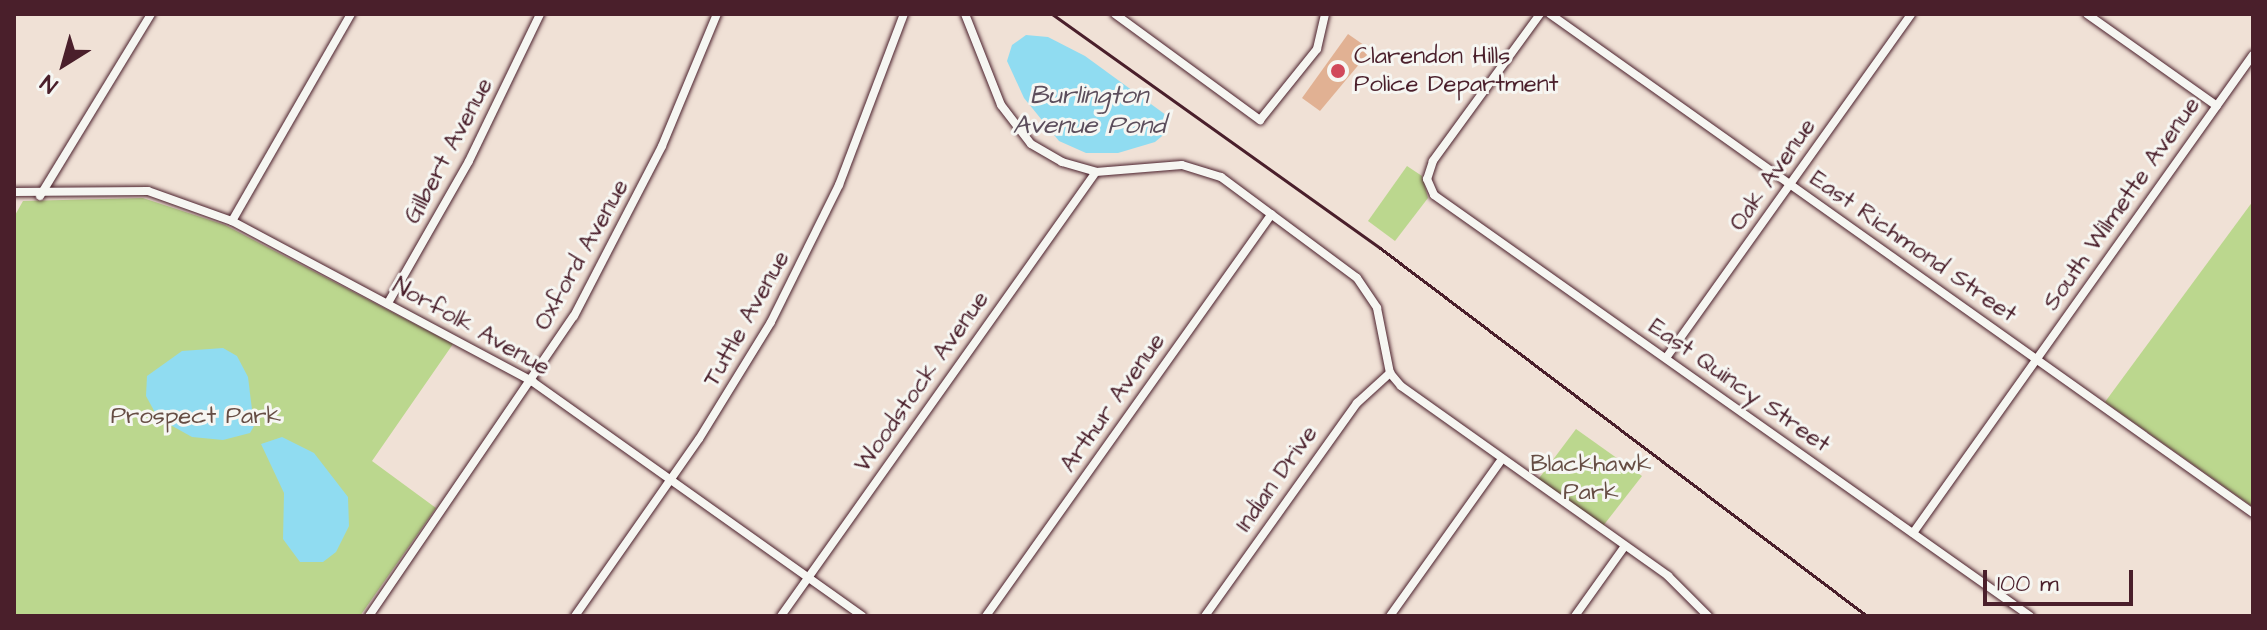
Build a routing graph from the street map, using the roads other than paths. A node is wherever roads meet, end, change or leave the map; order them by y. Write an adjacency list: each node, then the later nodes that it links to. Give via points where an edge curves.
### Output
1 (151, 14): 19 (street)
2 (351, 14): 21 (street)
3 (540, 14): 22 (street, Gilbert Avenue, via 469,161)
4 (717, 14): 26 (street, Oxford Avenue, via 633,208)
5 (904, 14): 28 (street, Tuttle Avenue, via 809,249 736,381)
6 (965, 14): 16 (street, via 1013,125 1050,157)
7 (1115, 14): 8 (street, via 1260,120 1317,49)
8 (1325, 14)
9 (1524, 14): 13 (street)
10 (1550, 14): 17 (street, East Richmond Street)
11 (1911, 14): 17 (street, Oak Avenue)
12 (2087, 14): 15 (street)
13 (1538, 17): 23 (street, East Quincy Street, via 1433,161 1428,185 1452,210)
14 (2253, 55): 15 (street, South Wilmette Avenue)
15 (2217, 106): 24 (street, South Wilmette Avenue)
16 (1096, 172): 20 (street, via 1196,167); 32 (street, Woodstock Avenue)
17 (1790, 185): 23 (street, Oak Avenue); 24 (street, East Richmond Street)
18 (14, 192): 19 (street, Norfolk Avenue)
19 (40, 196): 21 (street, Norfolk Avenue, via 148,191)
20 (1272, 214): 25 (street, via 1363,286 1377,308); 37 (street, Arthur Avenue)
21 (232, 221): 22 (street, Norfolk Avenue)
22 (388, 303): 26 (street, Norfolk Avenue)
23 (1666, 358): 30 (street, East Quincy Street)
24 (2037, 359): 29 (street, East Richmond Street); 30 (street, South Wilmette Avenue)
25 (1390, 373): 27 (street); 38 (street, Indian Drive, via 1357,403)
26 (533, 382): 28 (street, Norfolk Avenue); 33 (street, Oxford Avenue)
27 (1500, 462): 31 (street); 39 (street)
28 (671, 480): 32 (street, Norfolk Avenue); 34 (street, Tuttle Avenue)
29 (2253, 513)
30 (1913, 533): 42 (street, East Quincy Street)
31 (1625, 546): 40 (street); 41 (street, via 1668,576)
32 (808, 577): 35 (street, Woodstock Avenue); 36 (street, Norfolk Avenue)
33 (369, 616)
34 (575, 616)
35 (781, 616)
36 (862, 616)
37 (986, 616)
38 (1205, 616)
39 (1390, 616)
40 (1575, 616)
41 (1708, 616)
42 (2030, 616)

